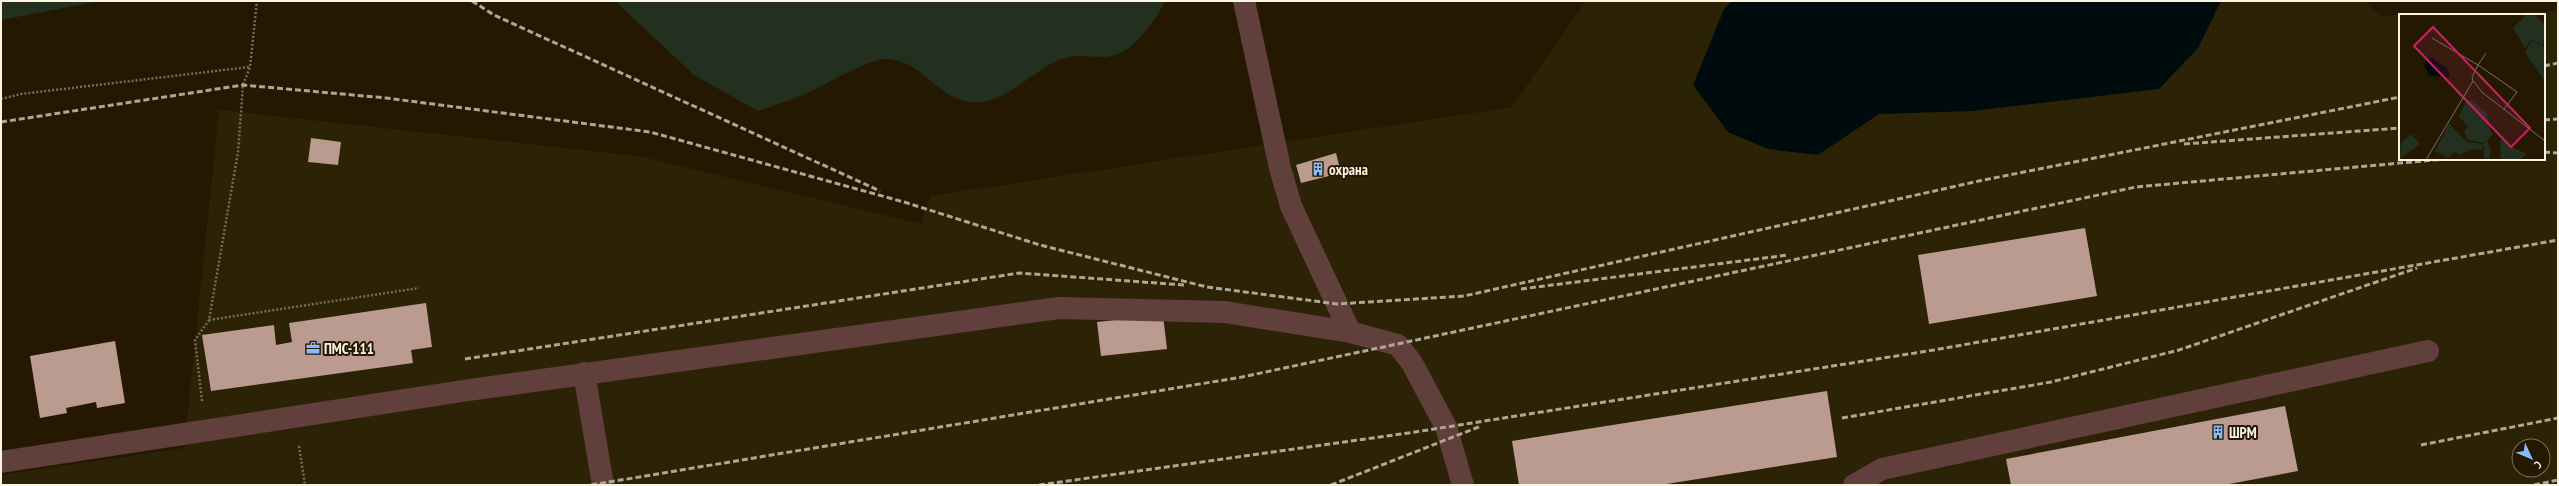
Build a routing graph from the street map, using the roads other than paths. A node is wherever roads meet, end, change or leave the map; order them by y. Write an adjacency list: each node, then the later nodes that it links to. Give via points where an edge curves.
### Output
1 (1244, 1): 2 (lane, via 1280,168 1291,206)
2 (1350, 332): 4 (lane, via 1225,312 1059,308); 7 (lane, via 1398,345 1412,363 1446,427)
3 (2428, 351): 8 (lane, via 1882,469)
4 (584, 373): 5 (lane); 6 (lane)
5 (1, 462)
6 (603, 485)
7 (1463, 485)
8 (1854, 485)

